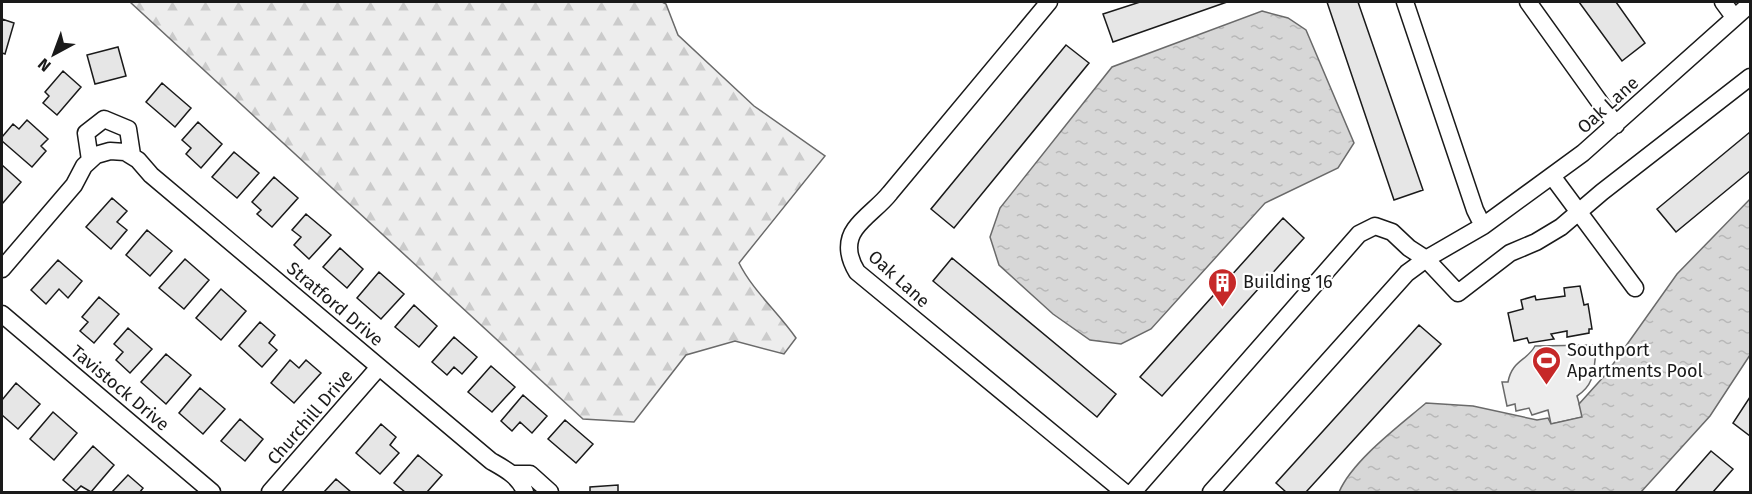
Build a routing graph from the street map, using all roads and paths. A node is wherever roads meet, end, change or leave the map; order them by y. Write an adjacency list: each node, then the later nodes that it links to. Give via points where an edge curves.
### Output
1 (1049, 2): 24 (street, Oak Lane, via 881,204 854,230 849,250 857,272)
2 (1405, 2): 13 (street)
3 (1528, 2): 8 (street)
4 (1723, 2): 6 (street)
5 (1750, 4): 6 (street, Oak Lane)
6 (1734, 17): 8 (street, Oak Lane)
7 (1750, 77): 12 (street)
8 (1616, 125): 11 (street, Oak Lane)
9 (132, 155): 10 (street, via 103,152); 10 (street, via 128,129 104,119 86,133); 18 (street, Stratford Drive)
10 (90, 160): 15 (street, via 74,185)
11 (1552, 176): 12 (street); 13 (street, Oak Lane)
12 (1579, 212): 14 (street, via 1562,227 1510,253 1458,293); 16 (street)
13 (1483, 226): 14 (street, Oak Lane)
14 (1426, 259): 25 (street, via 1384,228 1375,226 1359,234); 26 (street, Oak Lane, via 1407,273)
15 (2, 269)
16 (1635, 288)
17 (2, 314): 20 (street, Tavistock Drive)
18 (379, 367): 19 (street, Stratford Drive, via 491,461); 21 (street, Churchill Drive)
19 (513, 474): 22 (street, Stratford Drive); 23 (street, via 530,474)
20 (212, 492)
21 (270, 492)
22 (525, 492)
23 (550, 492)
24 (1124, 492)
25 (1133, 492)
26 (1210, 492)

